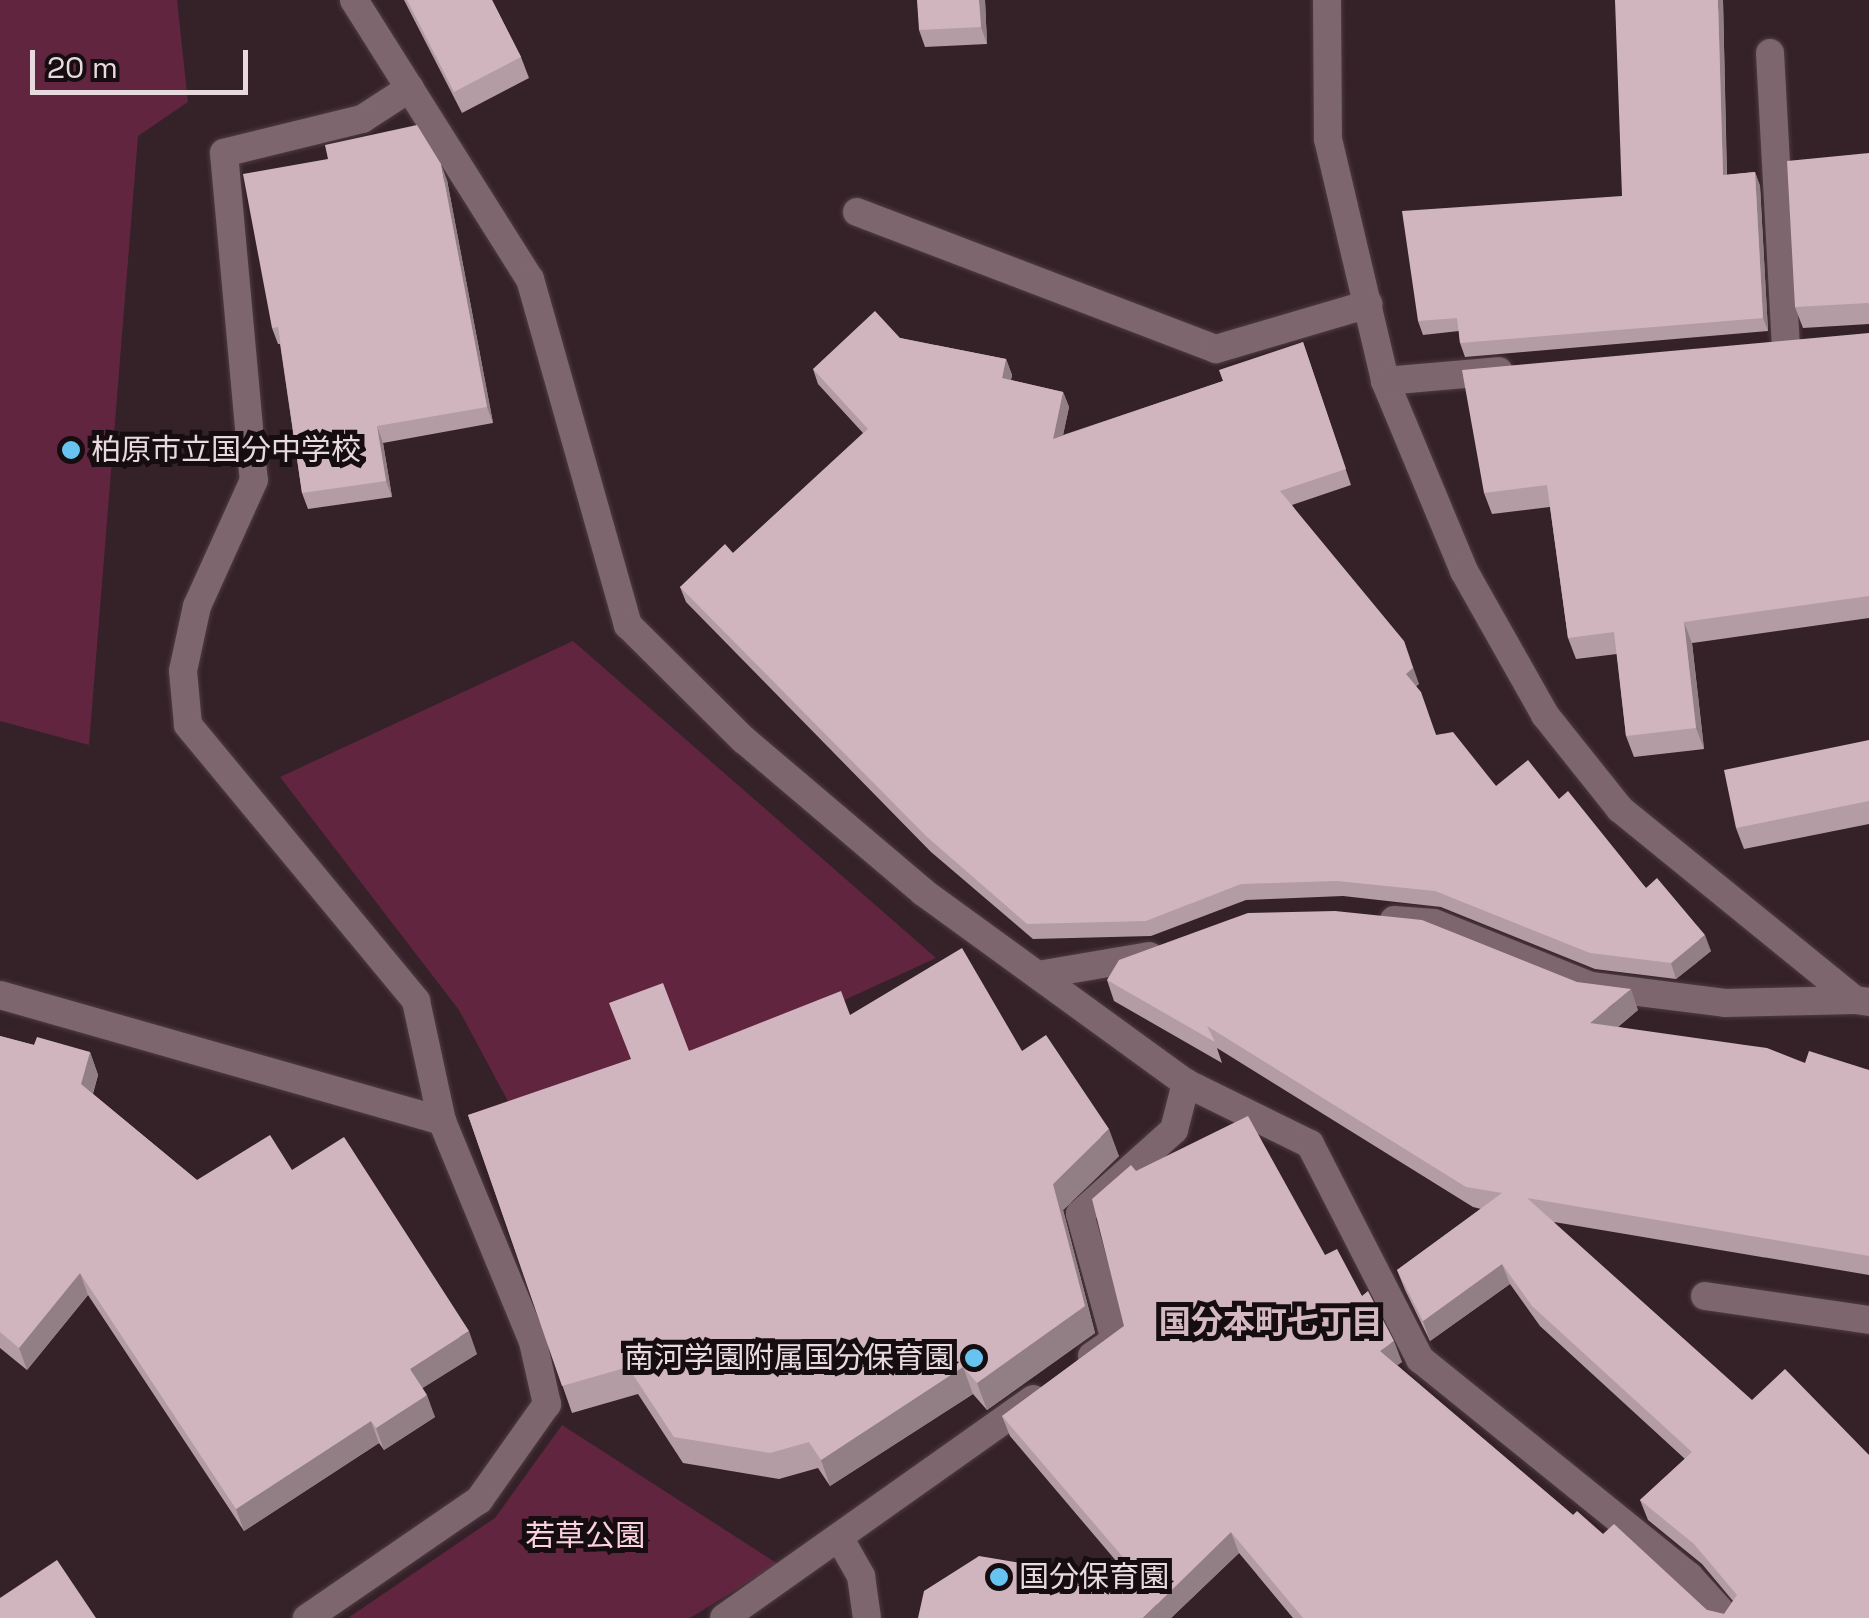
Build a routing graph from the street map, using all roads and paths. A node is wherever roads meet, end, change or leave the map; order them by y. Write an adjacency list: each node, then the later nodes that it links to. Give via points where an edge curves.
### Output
1 (354, 0): 4 (street)
2 (1327, 0): 6 (street, via 1328,138)
3 (1770, 52): 8 (street)
4 (410, 88): 14 (street, via 530,279 628,626 744,740 922,892); 18 (street, via 362,119 224,153 254,480 197,606 183,672 188,725 416,1001)
5 (856, 212): 6 (street, via 1216,349)
6 (1370, 304): 11 (street)
7 (1819, 344): 8 (street)
8 (1786, 346): 9 (street)
9 (1748, 349)
10 (1519, 369): 11 (street)
11 (1386, 381): 16 (street, via 1464,571 1545,715 1620,810)
12 (1362, 916): 16 (street, via 1434,923 1591,986 1725,1003)
13 (1185, 942): 14 (street, via 1134,962)
14 (1038, 976): 17 (street)
15 (0, 995): 18 (street)
16 (1862, 1001)
17 (1186, 1083): 21 (street, via 1174,1130 1080,1214 1115,1340); 25 (street, via 1310,1144 1420,1359 1689,1576)
18 (442, 1121): 22 (street, via 533,1342 547,1404 479,1500)
19 (1705, 1296): 20 (street)
20 (1869, 1320)
21 (840, 1538): 23 (street); 24 (street, via 860,1576)
22 (307, 1618)
23 (724, 1618)
24 (866, 1618)
25 (1727, 1618)

